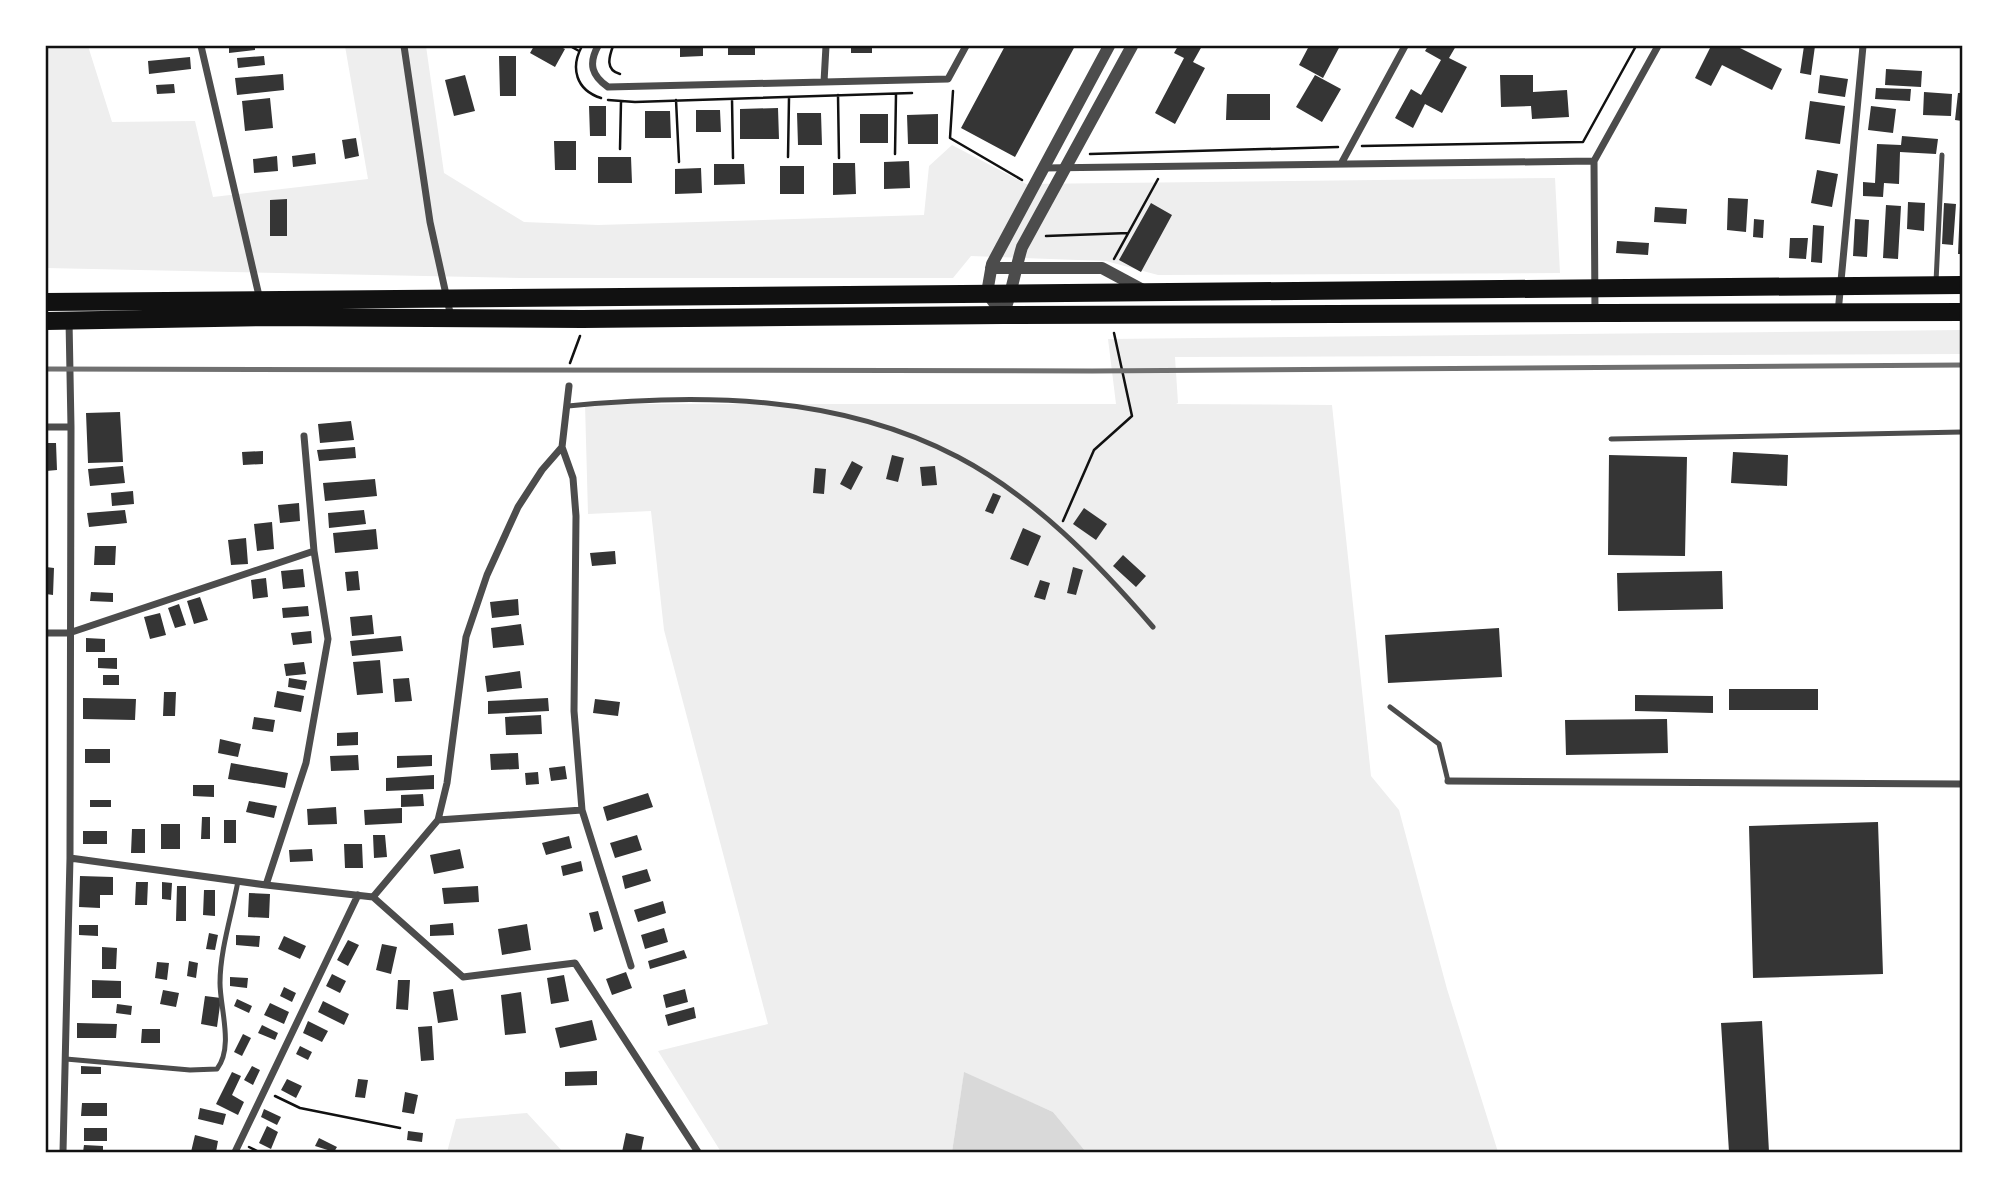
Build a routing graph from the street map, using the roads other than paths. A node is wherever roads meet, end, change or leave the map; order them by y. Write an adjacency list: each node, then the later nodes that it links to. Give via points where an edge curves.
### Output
1 (201, 46): 29 (street)
2 (404, 46): 26 (street, via 430,222)
3 (598, 46): 11 (street, via 592,69 608,87)
4 (826, 46): 11 (street)
5 (966, 46): 11 (street, via 948,79)
6 (1109, 46): 15 (street)
7 (1132, 46): 16 (street)
8 (1405, 46): 14 (street)
9 (1658, 46): 13 (street)
10 (1863, 46): 21 (street)
11 (824, 82)
12 (1942, 155): 20 (lane)
13 (1594, 161): 14 (street); 22 (street)
14 (1341, 164): 16 (street)
15 (1042, 168): 16 (street); 17 (street)
16 (1067, 168): 18 (street, via 1022,247)
17 (991, 268): 18 (street); 24 (street)
18 (1016, 268): 23 (street, via 1102,268); 25 (street)
19 (1962, 285): 20 (highway)
20 (1936, 286): 21 (highway)
21 (1840, 287): 22 (highway); 32 (street)
22 (1594, 288): 23 (highway); 31 (street)
23 (1145, 292): 25 (highway)
24 (987, 293): 25 (highway); 26 (highway); 33 (street)
25 (1012, 293): 33 (street)
26 (448, 299): 29 (highway); 34 (street)
27 (46, 302): 28 (highway)
28 (68, 302): 29 (highway); 36 (street)
29 (263, 309): 34 (highway); 36 (highway)
30 (1962, 312): 32 (highway)
31 (1595, 314): 32 (highway); 33 (highway)
32 (1838, 314)
33 (1003, 315): 34 (highway)
34 (451, 317)
35 (46, 321): 36 (highway)
36 (69, 321): 40 (street)
37 (569, 386): 38 (street)
38 (568, 406): 44 (street); 46 (lane, via 726,399 805,408 912,436 960,458 1008,488 1108,577)
39 (46, 427): 40 (street)
40 (71, 427): 48 (street)
41 (1962, 432): 43 (lane)
42 (304, 436): 45 (street)
43 (1611, 439)
44 (562, 447): 52 (street, via 573,478 576,516 574,711); 53 (street, via 518,507 487,575 466,637)
45 (314, 551): 48 (street); 56 (street, via 328,639 306,764)
46 (1153, 627)
47 (46, 633): 48 (street)
48 (69, 633): 54 (street)
49 (1390, 707): 50 (lane, via 1439,744)
50 (1448, 780): 51 (street)
51 (1962, 784)
52 (582, 810): 53 (street); 59 (street)
53 (438, 820): 58 (street)
54 (71, 858): 55 (street); 60 (street)
55 (238, 881): 56 (street); 60 (lane, via 221,970 226,1034 217,1069)
56 (266, 885): 57 (street)
57 (358, 895): 58 (street); 62 (street)
58 (373, 897): 63 (street, via 463,977 575,963)
59 (631, 966)
60 (66, 1059): 61 (street)
61 (63, 1153)
62 (235, 1153)
63 (698, 1153)

